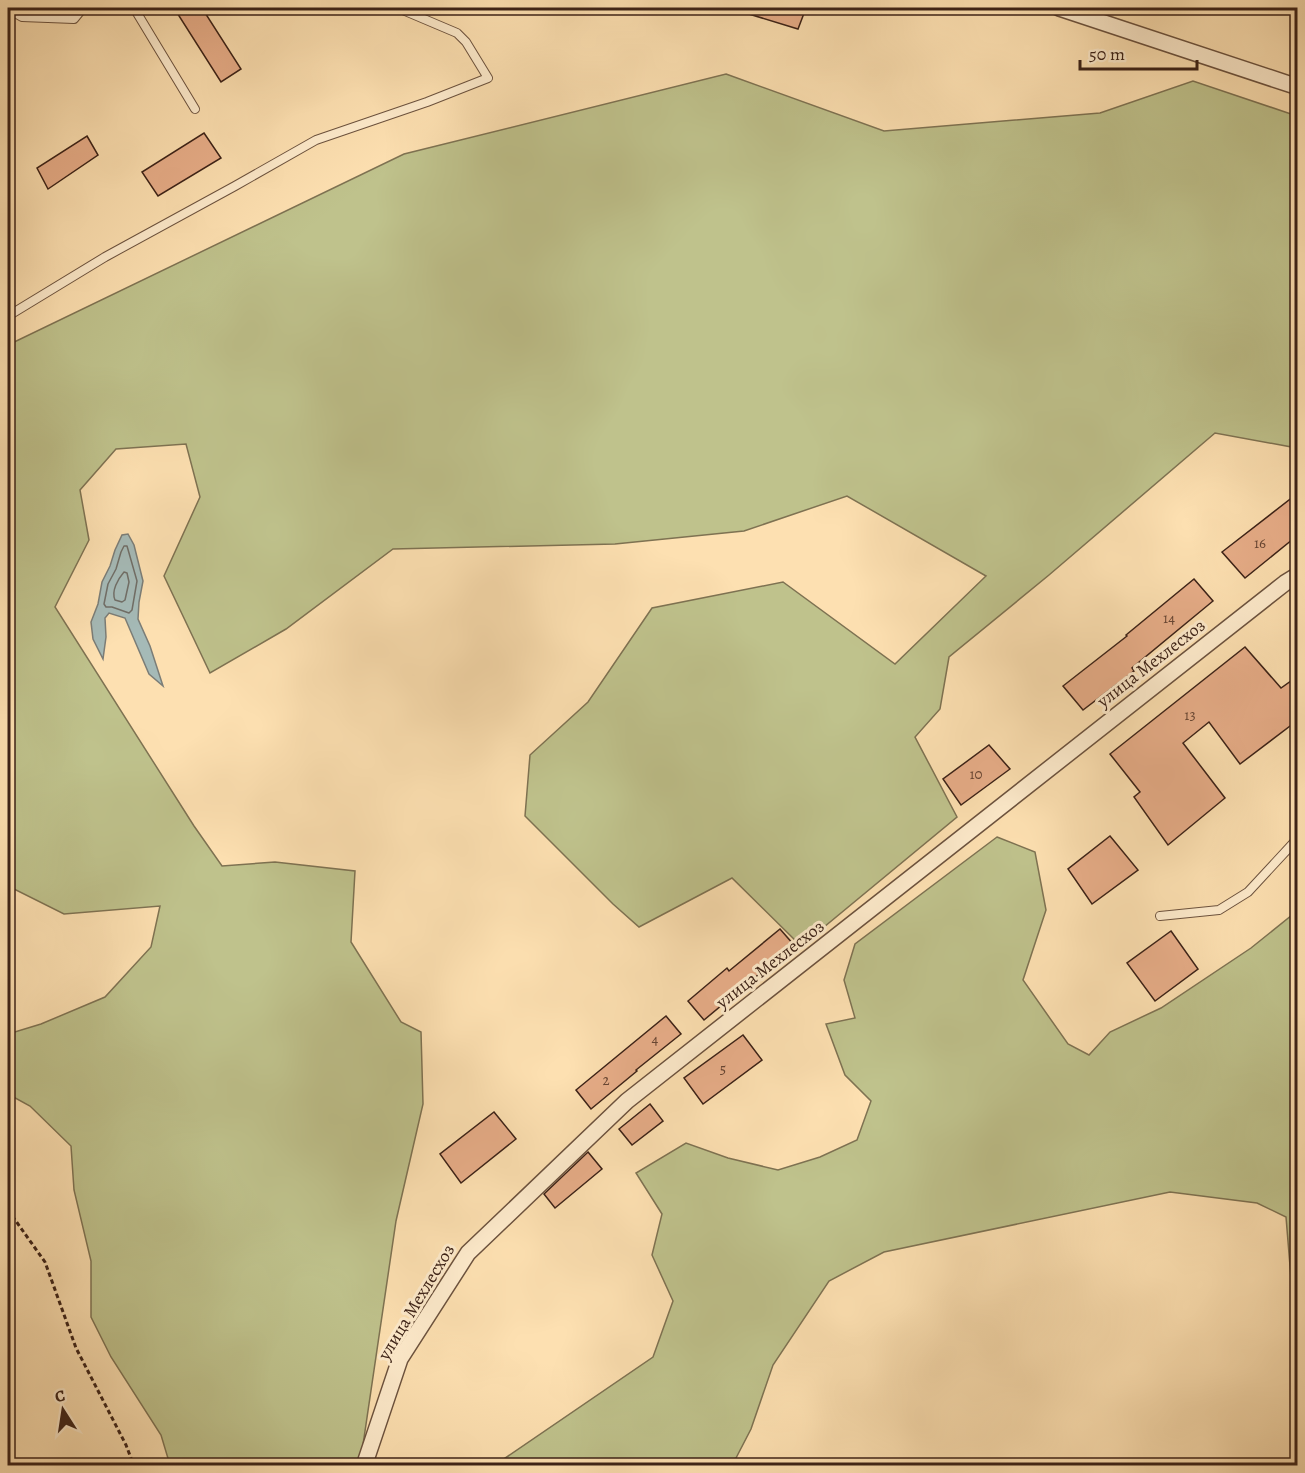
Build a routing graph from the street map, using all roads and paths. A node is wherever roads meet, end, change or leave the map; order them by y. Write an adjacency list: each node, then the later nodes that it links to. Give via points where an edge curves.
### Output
1 (83, 8): 5 (lane, via 74,19 22,17)
2 (134, 8): 7 (lane)
3 (398, 8): 8 (lane, via 457,33 488,78 316,140 105,257)
4 (1059, 8): 6 (street)
5 (8, 9)
6 (1298, 87)
7 (195, 109)
8 (8, 316)
9 (1298, 575): 14 (street, улица Мехлесхоз, via 610,1117 468,1253 400,1359)
10 (1298, 838): 11 (lane, via 1248,892 1218,910)
11 (1160, 916)
12 (8, 1210): 13 (path, via 45,1262 76,1348)
13 (134, 1466)
14 (364, 1466)

